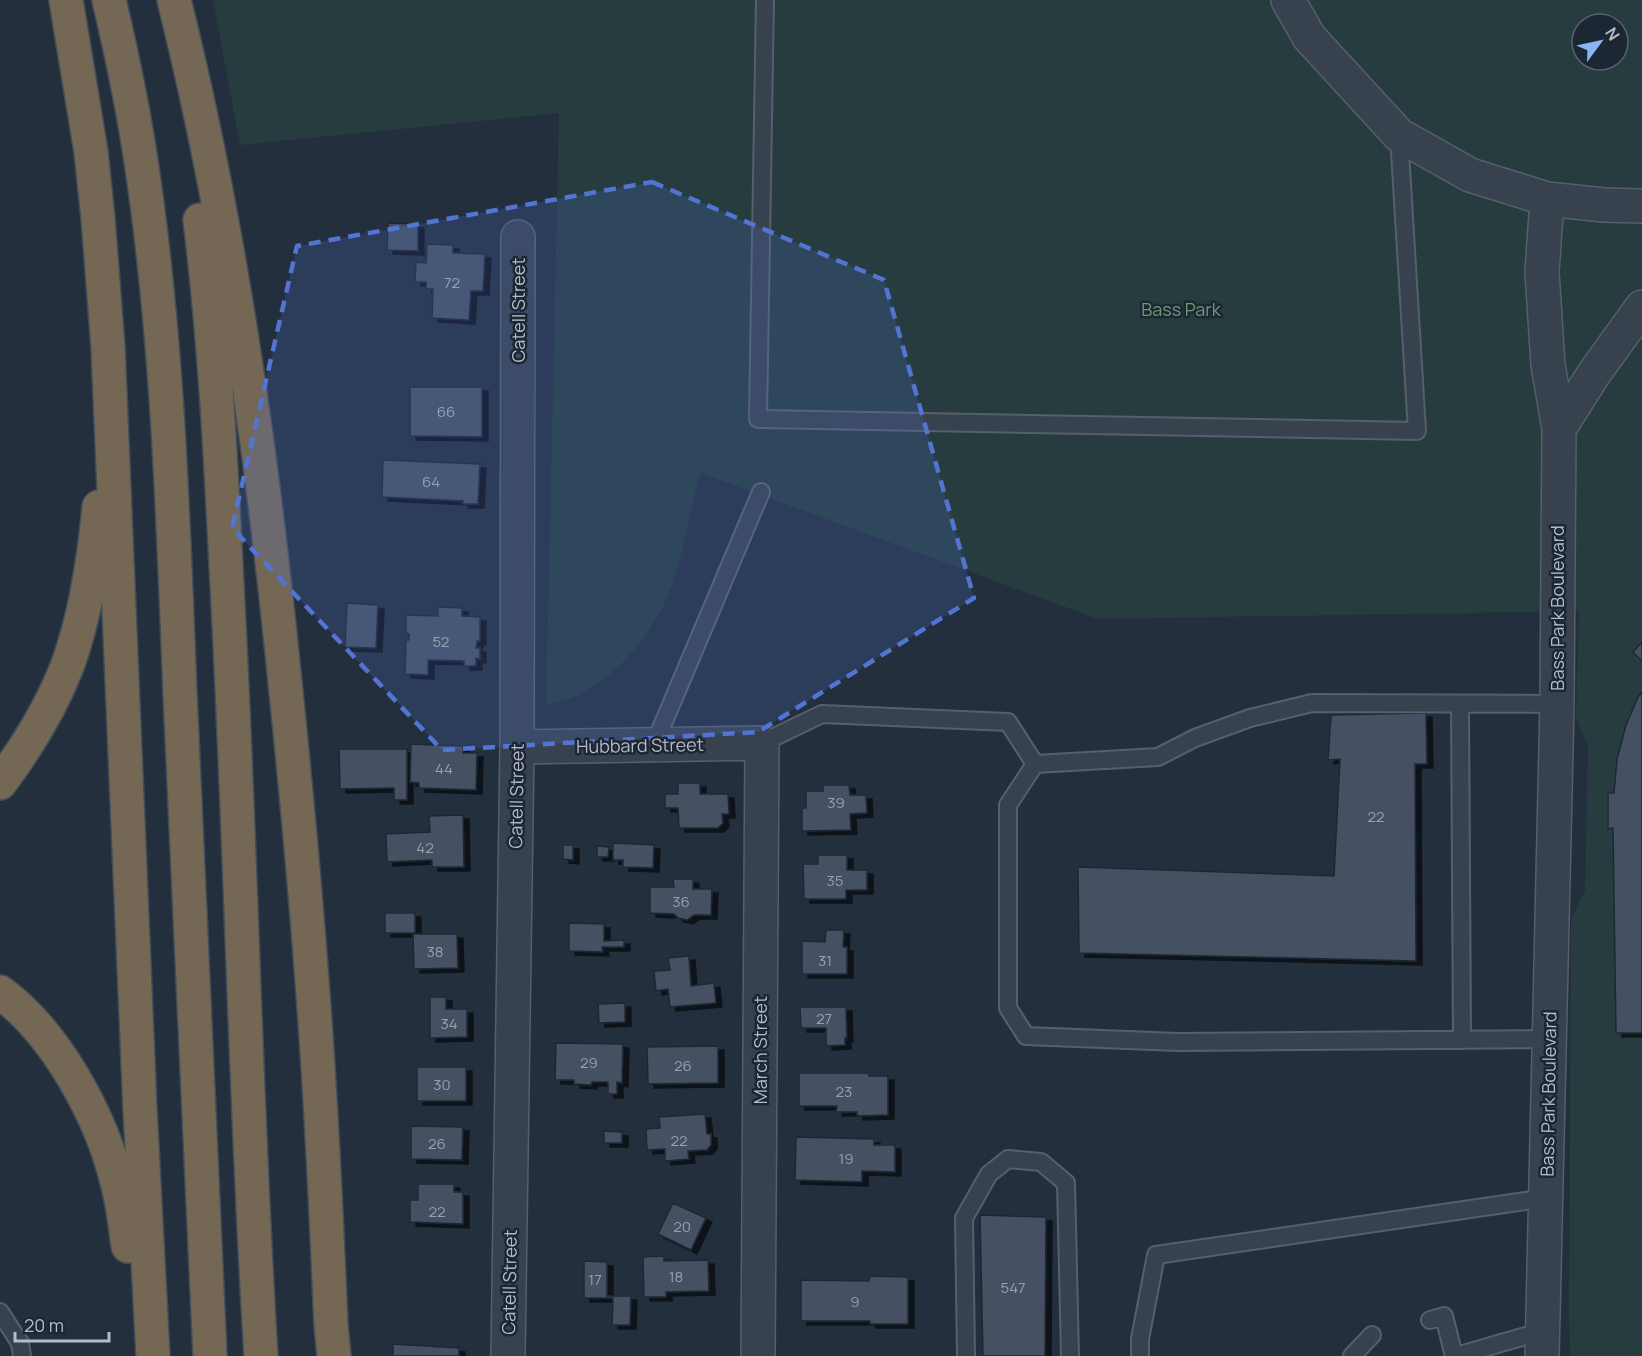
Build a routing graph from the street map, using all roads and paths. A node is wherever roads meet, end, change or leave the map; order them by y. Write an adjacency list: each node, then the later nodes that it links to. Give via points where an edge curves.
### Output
1 (66, 0): 12 (highway, via 91,152)
2 (109, 0): 33 (highway, via 142,165 166,382)
3 (165, 0): 34 (highway, via 199,210 219,439)
4 (174, 0): 35 (highway, via 194,80 226,248 267,517 304,883)
5 (765, 0): 7 (lane, via 758,419 1417,431)
6 (1288, 0): 7 (street, via 1309,37)
7 (1399, 135): 8 (street, via 1470,175)
8 (1548, 199): 9 (street); 13 (street, Bass Park Boulevard, via 1542,272 1548,365)
9 (1642, 206)
10 (518, 237): 19 (street, Catell Street)
11 (1642, 306): 13 (street)
12 (108, 347): 21 (highway, via 98,520 78,631 56,692); 32 (highway)
13 (1559, 429): 16 (street, Bass Park Boulevard)
14 (761, 492): 18 (lane)
15 (1460, 704): 16 (lane); 20 (lane, via 1312,703 1250,718 1195,738 1158,757); 24 (lane)
16 (1557, 704): 23 (street, Bass Park Boulevard)
17 (762, 743): 18 (street, Hubbard Street); 20 (lane, via 822,714 1008,722); 37 (street, March Street)
18 (654, 745): 19 (street, Hubbard Street)
19 (517, 747): 36 (street, Catell Street)
20 (1035, 764): 24 (lane, via 1008,805 1008,1008 1026,1036 1179,1042)
21 (0, 783)
22 (0, 992): 31 (highway, via 38,1028 66,1066 102,1136 124,1214)
23 (1548, 1039): 24 (lane); 25 (street, Bass Park Boulevard)
24 (1462, 1040)
25 (1546, 1198): 29 (street, Bass Park Boulevard); 40 (lane, via 1156,1254)
26 (0, 1312): 30 (lane, via 20,1343)
27 (1430, 1320): 42 (lane, via 1444,1316)
28 (1372, 1335): 41 (lane)
29 (1543, 1344): 42 (lane)
30 (22, 1356)
31 (144, 1356)
32 (153, 1356)
33 (210, 1356)
34 (261, 1356)
35 (334, 1356)
36 (507, 1356)
37 (758, 1356)
38 (966, 1356): 39 (lane, via 964,1218 989,1174 1008,1159 1041,1162 1066,1183)
39 (1070, 1356)
40 (1140, 1356)
41 (1352, 1356)
42 (1455, 1356)

